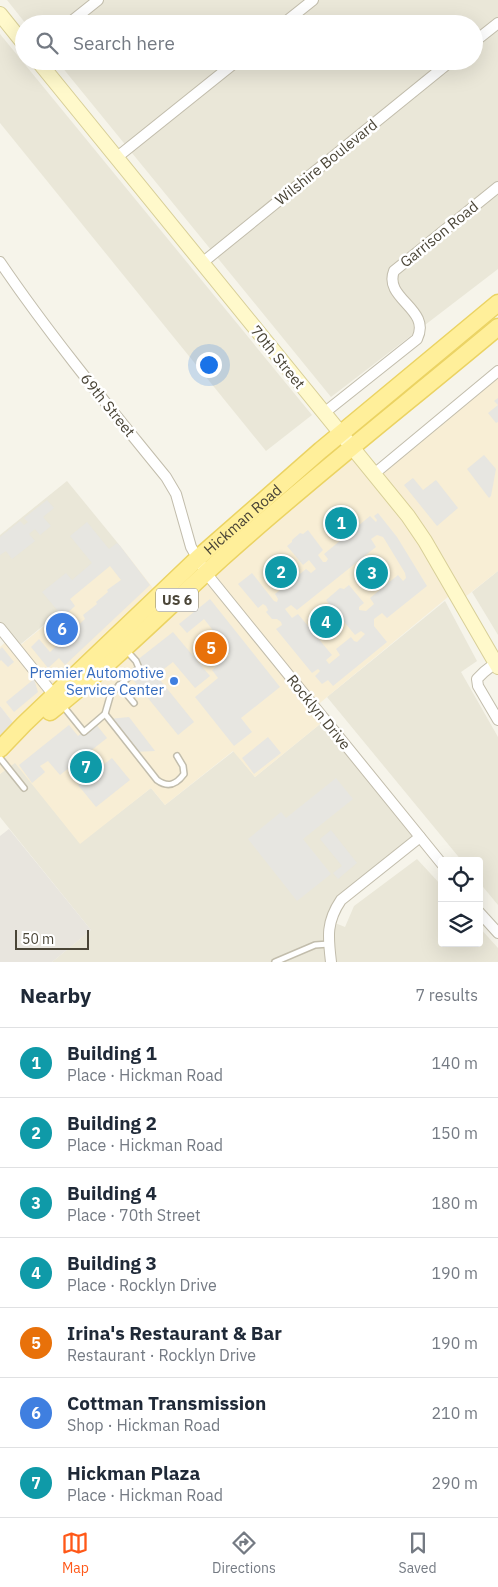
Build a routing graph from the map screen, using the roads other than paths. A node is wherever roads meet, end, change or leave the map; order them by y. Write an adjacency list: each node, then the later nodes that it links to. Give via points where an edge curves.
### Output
1 (98, 0): 4 (street)
2 (313, 0): 5 (street)
3 (0, 14): 7 (street)
4 (79, 15)
5 (294, 15)
6 (498, 23): 8 (street)
7 (15, 33)
8 (483, 35)
9 (45, 70): 12 (street, 70th Street)
10 (226, 70): 12 (street)
11 (440, 70): 15 (street, Wilshire Boulevard)
12 (116, 158): 15 (street, 70th Street)
13 (498, 187): 19 (street, Garrison Road, via 398,268 392,282 421,324 417,339)
14 (0, 262): 23 (street, 69th Street, via 67,355 166,477 176,494 191,548)
15 (202, 263): 19 (street, 70th Street)
16 (498, 304): 20 (main road, Hickman Road / US 6)
17 (498, 328): 21 (main road, Hickman Road / US 6)
18 (498, 372): 22 (street)
19 (324, 413): 20 (street, 70th Street)
20 (341, 434): 21 (street, 70th Street); 23 (main road, Hickman Road / US 6)
21 (352, 448): 22 (street, 70th Street); 24 (main road, Hickman Road / US 6)
22 (374, 474): 27 (street, 70th Street, via 425,541)
23 (198, 558): 24 (street, Rocklyn Drive); 29 (main road, Hickman Road / US 6)
24 (206, 573): 26 (main road, Hickman Road / US 6); 37 (street, Rocklyn Drive)
25 (0, 628): 29 (street)
26 (124, 648): 28 (lane, via 139,668); 29 (main road, Hickman Road / US 6, via 82,687)
27 (497, 664): 32 (street, via 477,679)
28 (119, 685): 30 (lane); 31 (lane, via 112,693)
29 (57, 699): 31 (lane, via 84,732); 33 (main road, Hickman Road / US 6)
30 (134, 703)
31 (105, 714): 34 (lane, via 162,784 175,783 184,774)
32 (498, 720)
33 (0, 750)
34 (177, 756)
35 (0, 758): 36 (lane)
36 (24, 788)
37 (420, 836): 38 (street, Rocklyn Drive); 41 (street, via 341,900 330,921)
38 (438, 859)
39 (483, 916): 40 (street)
40 (498, 933)
41 (329, 944): 42 (lane, via 315,945); 43 (street)
42 (274, 962)
43 (331, 962)

